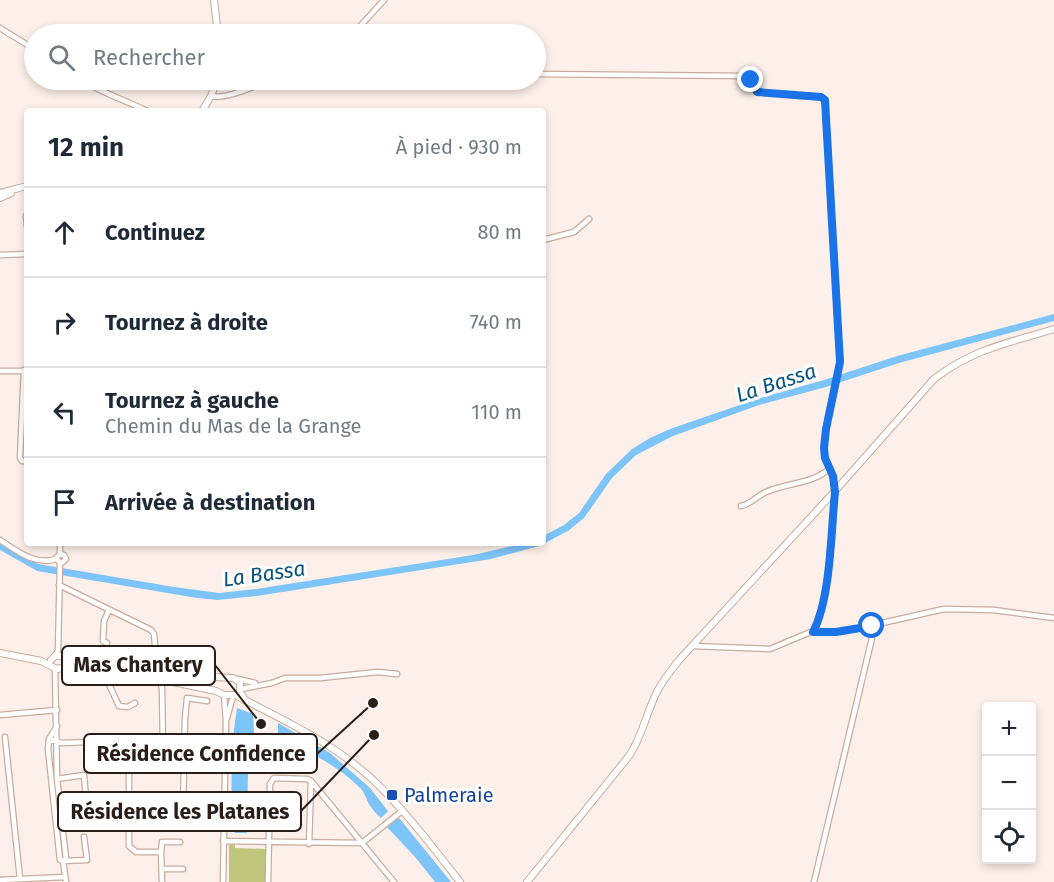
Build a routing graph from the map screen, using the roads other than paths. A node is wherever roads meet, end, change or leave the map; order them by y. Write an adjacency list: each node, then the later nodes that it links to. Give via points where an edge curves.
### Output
1 (214, 0): 3 (main road)
2 (384, 0): 4 (street)
3 (217, 24)
4 (362, 24)
5 (0, 28): 6 (street)
6 (24, 43)
7 (546, 74): 27 (street, via 747,76 757,92 825,100 840,362 824,448)
8 (97, 90): 12 (street)
9 (214, 90): 11 (main road)
10 (242, 90): 11 (street, via 218,98)
11 (212, 96): 13 (main road)
12 (141, 108)
13 (204, 108)
14 (24, 187): 15 (main road)
15 (17, 189): 16 (main road); 17 (main road)
16 (0, 193)
17 (0, 198)
18 (589, 219): 19 (street, via 574,232)
19 (546, 239)
20 (24, 254): 21 (street)
21 (0, 255)
22 (1054, 329): 28 (main road, via 979,351 953,364 934,379)
23 (24, 370): 24 (street)
24 (0, 371)
25 (24, 388): 26 (street, via 20,458)
26 (24, 461)
27 (829, 469): 28 (street); 29 (street, via 815,479 779,487)
28 (835, 492): 38 (street, via 825,593); 40 (main road)
29 (741, 506)
30 (0, 540): 33 (street, via 32,559)
31 (60, 546): 32 (street)
32 (60, 554): 33 (street); 33 (street, via 66,559)
33 (58, 563): 34 (street)
34 (59, 585): 35 (street); 42 (street)
35 (109, 610): 39 (street, via 103,641); 46 (street, via 154,634)
36 (1054, 618): 37 (street, via 994,610 944,609)
37 (872, 626): 38 (street); 93 (street)
38 (813, 632): 40 (street, via 770,649)
39 (108, 643)
40 (693, 646): 92 (main road, via 666,677 629,756)
41 (0, 653): 42 (main road)
42 (58, 663): 43 (main road); 56 (street)
43 (106, 672): 46 (main road); 55 (street, via 119,706)
44 (397, 674): 49 (street, via 285,678)
45 (191, 676): 46 (main road); 47 (main road); 50 (main road)
46 (159, 679): 50 (main road); 66 (street)
47 (222, 679): 48 (main road); 51 (main road, via 216,683)
48 (238, 679): 49 (street); 52 (main road)
49 (257, 684): 52 (street)
50 (190, 686): 51 (main road)
51 (216, 691): 53 (main road)
52 (237, 693): 53 (main road); 58 (street); 72 (main road, via 320,739 371,778)
53 (224, 695): 58 (street)
54 (207, 701): 65 (street, via 187,698)
55 (135, 703)
56 (57, 710): 57 (street); 59 (street)
57 (0, 715)
58 (226, 721): 64 (street)
59 (57, 726): 61 (street); 62 (street)
60 (5, 737): 67 (street)
61 (49, 739): 62 (street); 69 (street)
62 (58, 742): 63 (street); 69 (street)
63 (89, 742)
64 (225, 747): 65 (street); 73 (street)
65 (184, 749): 66 (street); 73 (street, via 184,813)
66 (163, 750): 80 (street, via 134,750 129,758 129,846 136,852)
67 (8, 761): 68 (street); 84 (street)
68 (0, 762)
69 (54, 779): 71 (street, via 84,775); 81 (street)
70 (311, 781): 77 (street, via 270,780); 78 (street); 79 (street)
71 (87, 811)
72 (402, 811): 78 (street); 91 (main road)
73 (224, 815): 76 (street)
74 (84, 837): 81 (street, via 87,860)
75 (180, 842): 80 (street, via 162,843)
76 (223, 842): 77 (street); 88 (street)
77 (269, 843): 79 (street); 89 (street)
78 (362, 843): 79 (street); 90 (street)
79 (309, 844)
80 (161, 854): 82 (street)
81 (63, 861): 85 (street)
82 (162, 869): 83 (street); 87 (street)
83 (183, 869)
84 (20, 879): 85 (street); 86 (street)
85 (66, 879)
86 (0, 880)
87 (162, 882)
88 (223, 882)
89 (268, 882)
90 (394, 882)
91 (460, 882)
92 (527, 882)
93 (814, 882)

